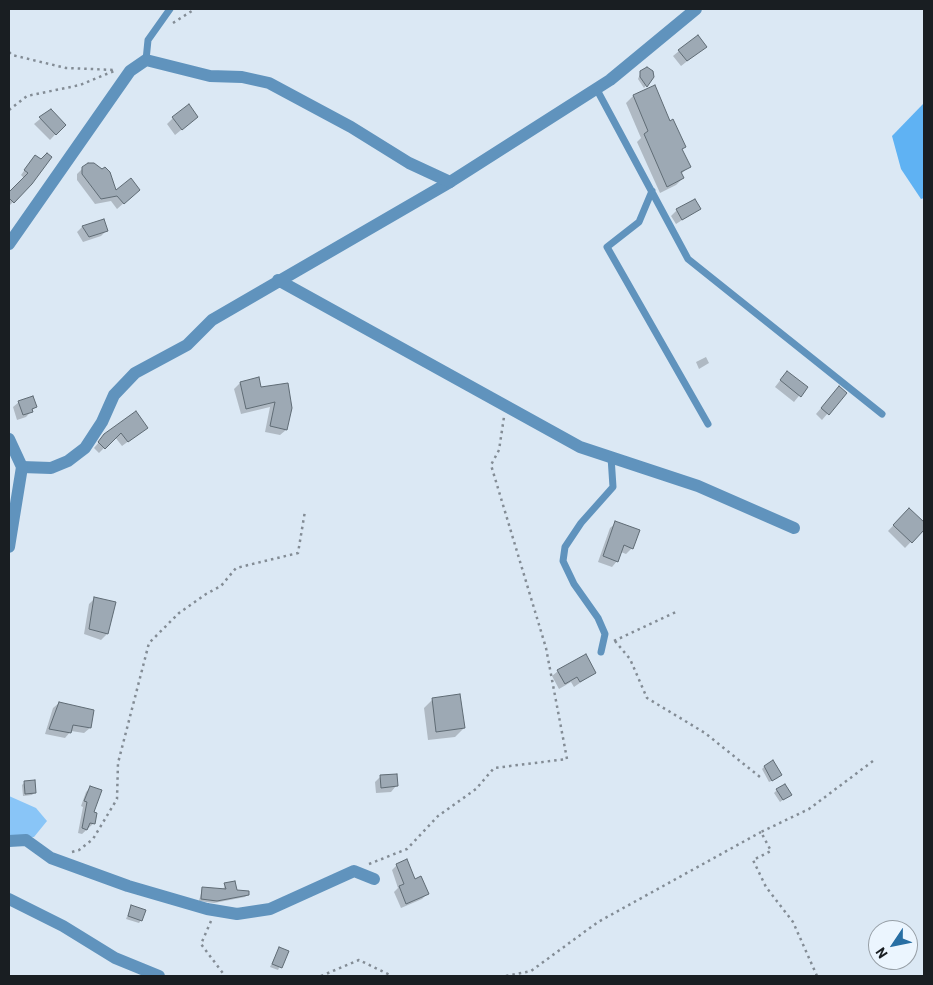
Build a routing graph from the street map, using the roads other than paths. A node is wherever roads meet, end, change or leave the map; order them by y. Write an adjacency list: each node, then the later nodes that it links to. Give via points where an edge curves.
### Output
1 (170, 9): 3 (lane, via 148,40)
2 (696, 9): 4 (street)
3 (146, 60): 5 (street, via 210,76 242,77 269,83 409,163); 7 (street, via 130,71)
4 (596, 88): 5 (street); 6 (lane)
5 (450, 182): 8 (street)
6 (652, 191): 9 (lane, via 688,259); 10 (lane, via 639,222 606,247)
7 (9, 244)
8 (278, 280): 12 (street, via 580,446); 13 (street, via 212,320 187,345 136,373 114,395 85,448 68,461 51,468)
9 (882, 414)
10 (708, 424)
11 (9, 439): 13 (street)
12 (611, 457): 14 (street, via 698,486); 16 (lane, via 613,487 581,523 565,547 563,561 605,634)
13 (22, 468): 15 (street)
14 (794, 528)
15 (9, 547)
16 (601, 652)
17 (9, 841): 18 (street, via 26,840 51,858 128,886 237,914 270,909 354,870)
18 (374, 879)
19 (9, 899): 20 (street, via 63,926 115,958)
20 (158, 976)

